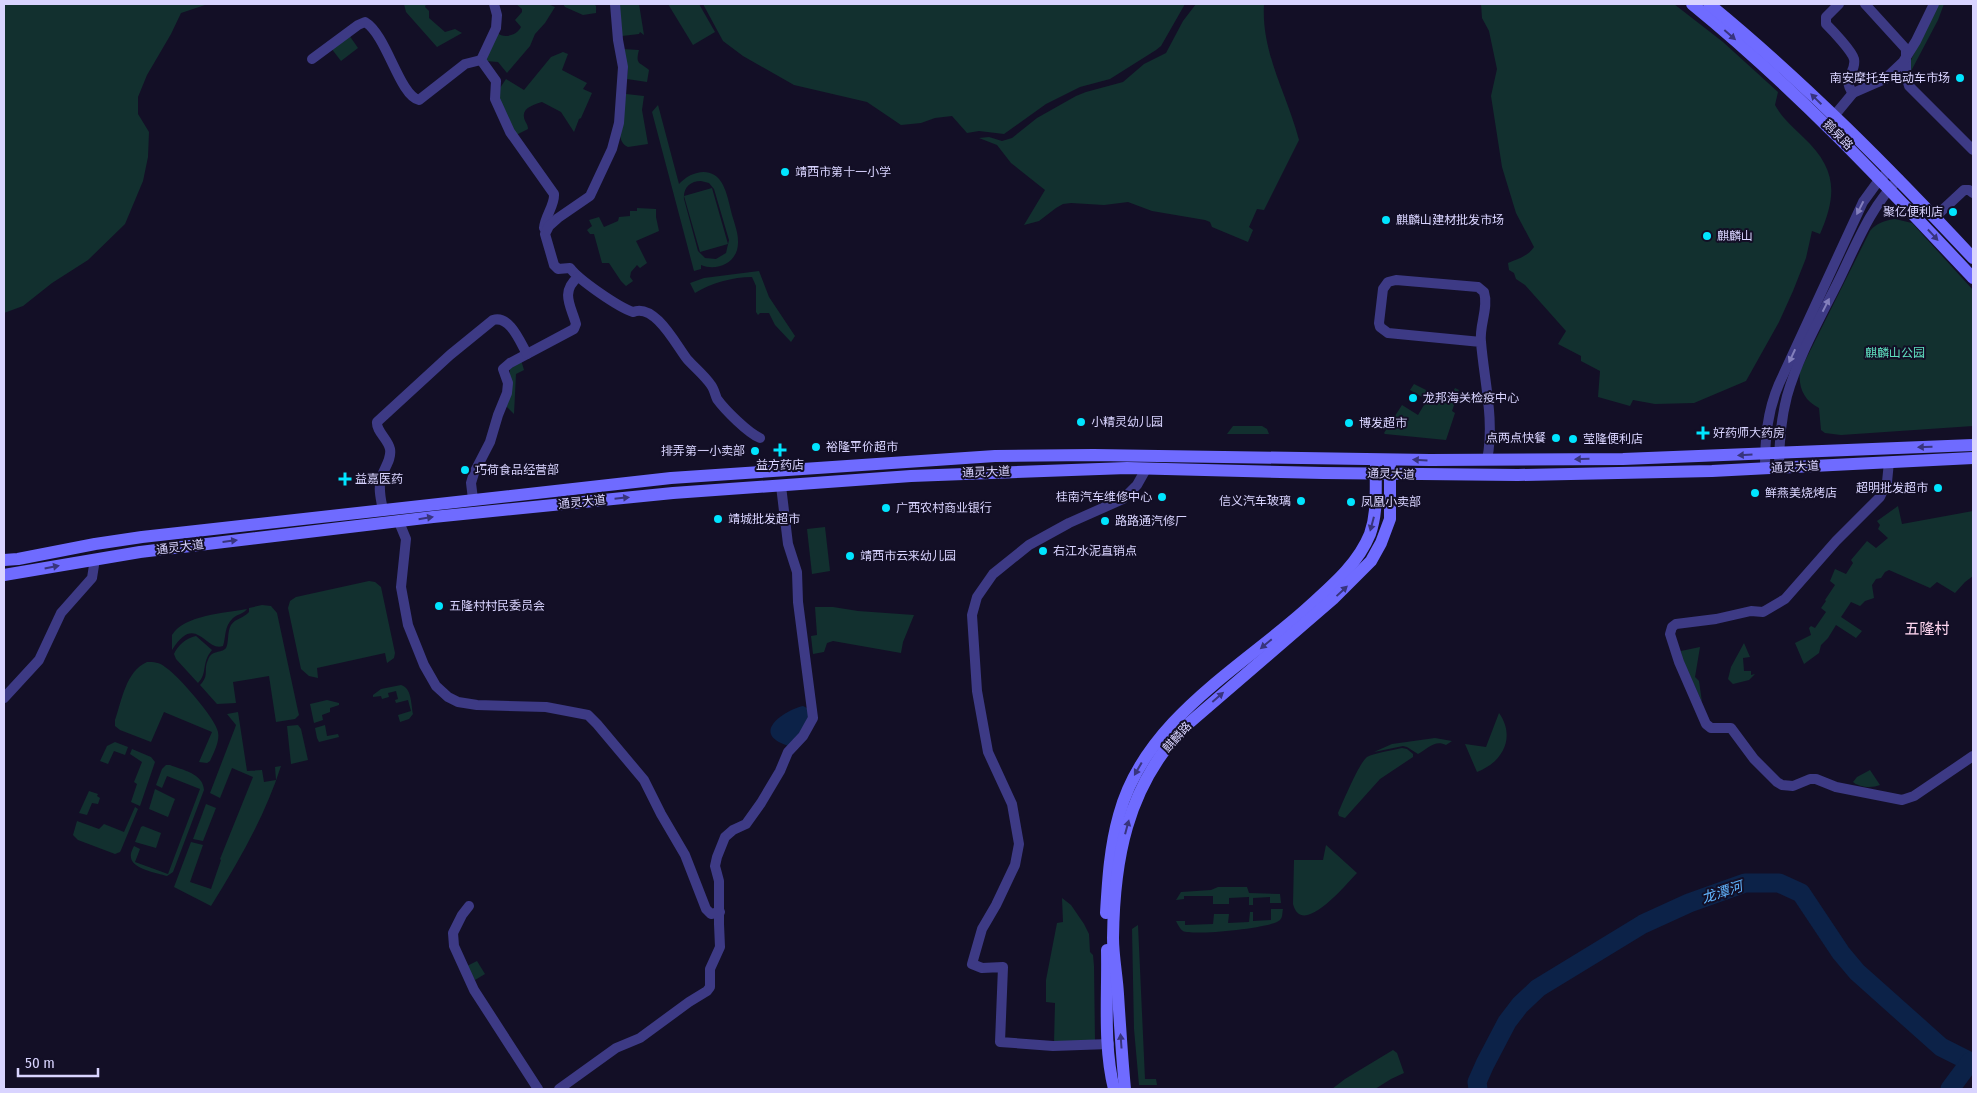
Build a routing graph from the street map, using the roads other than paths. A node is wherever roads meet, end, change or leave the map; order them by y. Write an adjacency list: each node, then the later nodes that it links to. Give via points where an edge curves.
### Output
1 (494, 4): 10 (street, via 496,28)
2 (615, 4): 20 (street, via 624,75 614,141 590,196)
3 (1692, 4): 16 (main road, 鹅泉路, one-way to 16, via 1776,75)
4 (1709, 4): 12 (main road, 鹅泉路, one-way to 4)
5 (1839, 4): 11 (street, via 1825,20 1853,56 1854,66 1848,81)
6 (1865, 4): 8 (street, via 1903,45)
7 (1934, 4): 8 (street)
8 (1907, 57): 11 (street, via 1885,79); 13 (street, via 1909,86)
9 (312, 59): 10 (street, via 365,22 390,56 402,83 419,100 465,64)
10 (481, 60): 20 (street, via 496,81 495,99 510,132 554,194 545,221)
11 (1853, 93): 12 (street)
12 (1834, 116): 14 (main road, 鹅泉路)
13 (1973, 150)
14 (1890, 170): 15 (main road, 鹅泉路); 16 (street)
15 (1899, 179): 17 (street); 19 (main road, 鹅泉路)
16 (1879, 180): 17 (main road, 鹅泉路); 28 (street, one-way to 28, via 1863,202 1778,384 1768,419)
17 (1888, 189): 23 (main road, 鹅泉路, one-way to 23); 29 (street, one-way to 17, via 1782,418 1796,370 1859,240)
18 (1973, 193): 19 (street, via 1964,190)
19 (1935, 217): 21 (main road, 鹅泉路)
20 (546, 230): 22 (street, via 545,237 556,267 570,268)
21 (1973, 258)
22 (578, 277): 25 (street, via 568,294 576,327); 26 (street, via 628,310 642,310 665,327 720,402)
23 (1973, 278)
24 (1481, 342): 24 (street, via 1388,333 1379,323 1383,289 1388,282 1396,280 1478,287 1485,296); 32 (street, via 1489,407)
25 (527, 354): 40 (street, via 503,369 507,393 490,442 474,473 471,483); 41 (street, via 507,322 498,318 493,320 450,354 377,422 390,451 380,487)
26 (760, 438)
27 (1973, 449): 29 (main road, 通灵大道, one-way to 29); 33 (main road, 通灵大道)
28 (1765, 453): 29 (main road, 通灵大道); 32 (main road, 通灵大道, one-way to 32); 34 (street)
29 (1779, 453): 35 (street)
30 (1376, 459): 31 (main road, 通灵大道); 37 (main road, 麒麟路); 40 (main road, 通灵大道, via 995,456 671,478)
31 (1391, 459): 32 (main road, 通灵大道, one-way to 31); 38 (main road, 麒麟路)
32 (1488, 460)
33 (1888, 462): 35 (main road, 通灵大道); 47 (street, via 1887,482 1880,498 1836,541 1785,599 1763,612 1751,610 1676,624 1670,634 1706,724 1712,728 1732,728 1754,759 1782,785 1794,786 1816,779 1836,787 1902,800 1914,796)
34 (1765, 468): 35 (main road, 通灵大道); 38 (main road, 通灵大道, via 1518,475)
35 (1779, 468)
36 (1146, 469): 37 (main road, 通灵大道); 39 (main road, 通灵大道, via 911,476); 50 (street, via 1137,485 1123,499 1040,538 1002,565 980,590 972,615 977,691 988,752 1012,804 1019,844 1015,865 982,929 972,964 982,968 1003,967 1000,1042 1053,1046)
37 (1375, 473): 38 (main road, 通灵大道); 50 (main road, 麒麟路, one-way to 50, via 1377,501 1373,523 1363,548 1341,578 1188,707 1148,752 1131,782 1119,814 1107,872)
38 (1390, 474): 54 (main road, 麒麟路, one-way to 38, via 1113,939 1119,862 1131,812 1150,772 1182,730 1333,599 1371,561 1382,543 1390,519)
39 (781, 486): 42 (main road, 通灵大道, one-way to 39, via 673,493); 49 (street, via 788,544 797,572 813,718 803,736 788,752 770,789 746,824 725,837 715,866)
40 (473, 500): 41 (main road, 通灵大道)
41 (383, 510): 44 (main road, 通灵大道, via 95,544)
42 (399, 522): 43 (main road, 通灵大道, one-way to 42); 49 (street, via 406,539 401,587 408,625 436,686 458,702 546,706 588,715 644,780 686,856 706,909 711,914)
43 (95, 559): 45 (main road, 通灵大道, one-way to 43); 46 (street, via 92,578 61,613 39,660)
44 (4, 560)
45 (4, 575)
46 (4, 698)
47 (1973, 756)
48 (469, 906): 51 (street, via 456,927 453,942 474,990)
49 (720, 912): 52 (street, via 720,947 710,969 711,984 706,991)
50 (1108, 1044): 53 (main road, 麒麟路)
51 (538, 1089)
52 (559, 1089)
53 (1114, 1089)
54 (1125, 1089)

